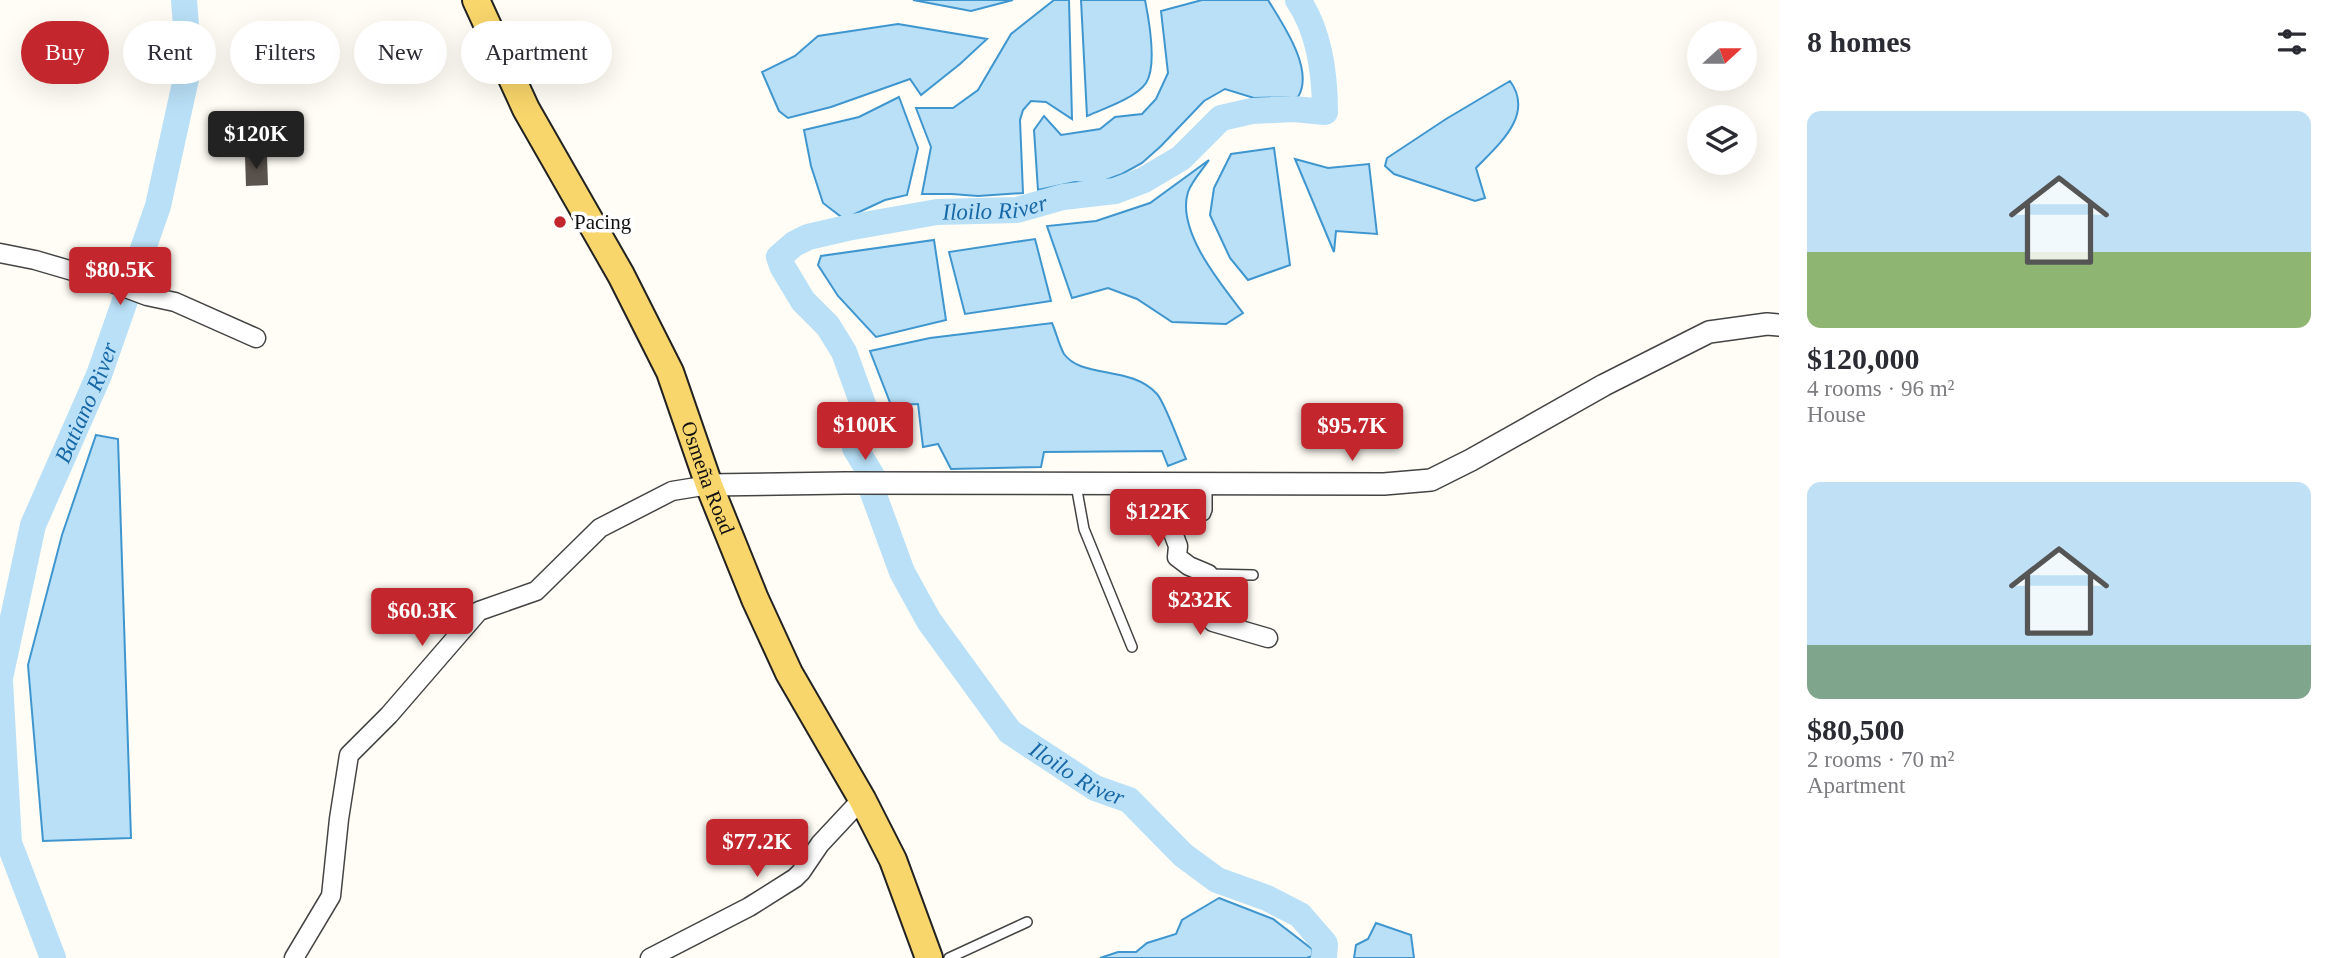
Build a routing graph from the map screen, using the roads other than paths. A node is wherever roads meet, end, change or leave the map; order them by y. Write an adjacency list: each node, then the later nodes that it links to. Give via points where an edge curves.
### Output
1 (476, 0): 7 (main road, Osmeña Road, via 526,109 621,275 670,372)
2 (0, 253): 4 (street, via 175,302)
3 (1779, 326): 6 (street, via 1709,332 1431,480)
4 (256, 338)
5 (1166, 484): 6 (street); 8 (street); 9 (street)
6 (1207, 484): 9 (lane, via 1205,515)
7 (709, 485): 8 (street); 14 (main road, Osmeña Road, via 789,673); 16 (street, via 672,491 600,528 536,591 480,611 349,755 331,896)
8 (1076, 485): 13 (lane, via 1084,529)
9 (1167, 517): 10 (street, via 1177,556)
10 (1208, 574): 11 (lane); 12 (street, via 1208,616 1213,622)
11 (1253, 575)
12 (1268, 638)
13 (1132, 647)
14 (862, 799): 17 (street, via 820,844 802,872 748,907); 18 (main road, Osmeña Road, via 893,860)
15 (1027, 922): 19 (lane)
16 (294, 958)
17 (650, 958)
18 (929, 958)
19 (949, 958)

